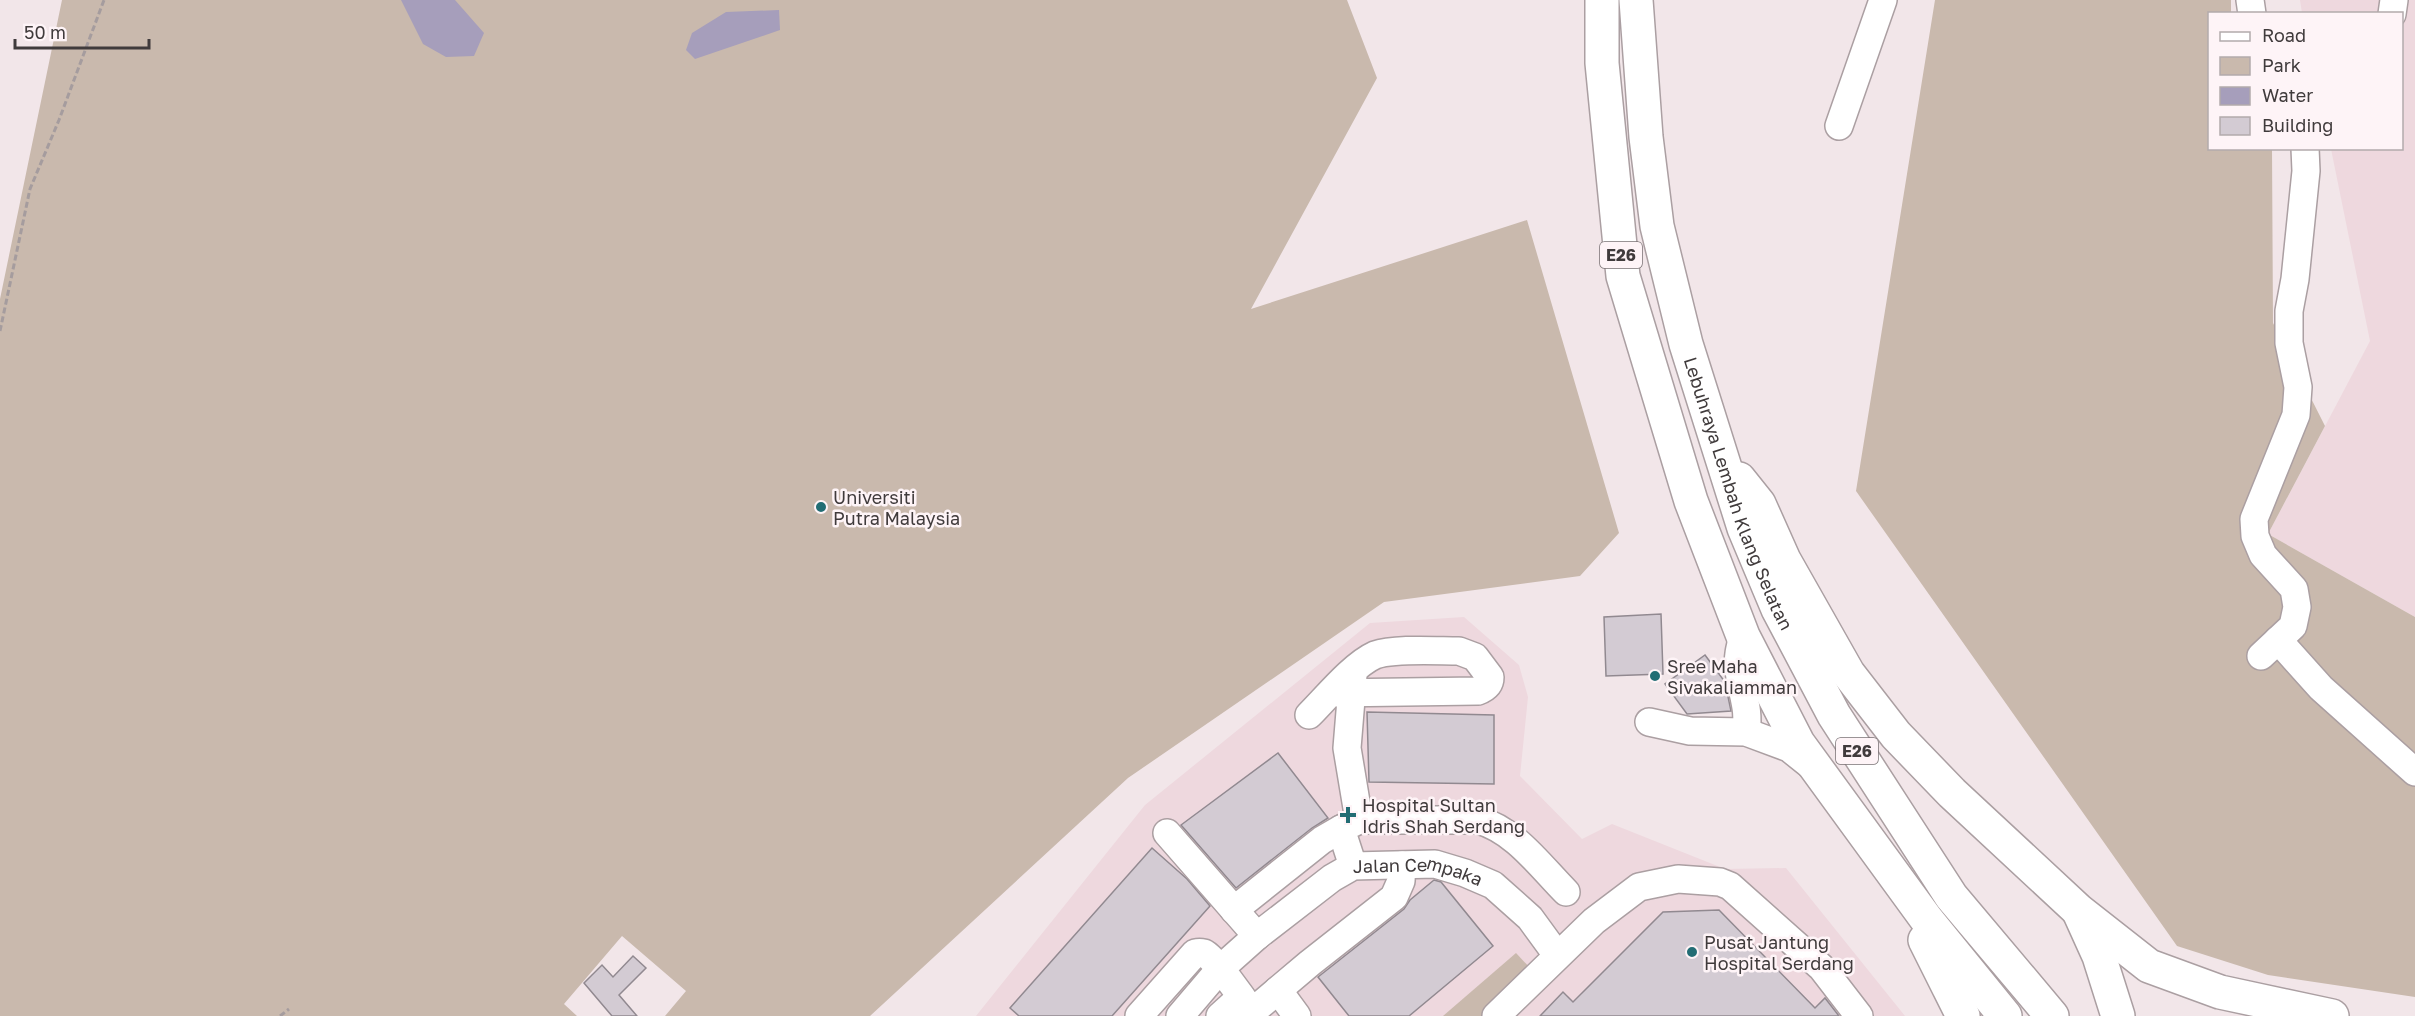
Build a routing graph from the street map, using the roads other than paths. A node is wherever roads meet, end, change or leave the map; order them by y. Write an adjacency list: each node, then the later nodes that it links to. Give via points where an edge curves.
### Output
1 (1602, 0): 7 (highway, E26, via 1602,63 1623,276 1691,501)
2 (1636, 0): 6 (highway, Lebuhraya Lembah Klang Selatan / E26, via 1657,226 1686,344)
3 (1883, 0): 4 (street)
4 (1839, 126)
5 (2305, 150): 12 (street, via 2289,311 2289,343 2298,387 2296,415 2254,519 2255,536 2263,555 2294,589 2297,607 2293,626 2270,648)
6 (1720, 453): 20 (highway, via 1759,504 1784,560 1848,673 1896,735 1952,794); 34 (highway, Lebuhraya Lembah Klang Selatan / E26, via 1744,528 1778,609 1834,715 1951,896)
7 (1743, 636): 10 (street, via 1739,670 1748,717); 11 (highway, E26, via 1798,743)
8 (1309, 715): 13 (street, via 1345,685)
9 (1648, 722): 10 (street, via 1690,731)
10 (1746, 732): 11 (street, via 1789,748)
11 (1820, 772): 17 (highway, E26)
12 (2415, 772)
13 (1350, 824): 16 (street); 18 (street, via 1478,820 1494,825); 19 (street, via 1322,840)
14 (1167, 833): 19 (street)
15 (1402, 865): 16 (street, Jalan Cempaka); 22 (street, Jalan Cempaka, via 1435,864 1493,885 1530,918); 24 (street, via 1394,897)
16 (1353, 866): 21 (street, Jalan Cempaka)
17 (1889, 869): 32 (highway); 33 (highway, E26, via 1926,921)
18 (1566, 892)
19 (1234, 910): 21 (street)
20 (2079, 911): 35 (highway, via 2099,956); 36 (highway, via 2149,966 2220,992)
21 (1257, 936): 23 (street, Jalan Cempaka)
22 (1557, 955): 30 (street); 31 (street, via 1639,888 1677,879 1720,882 1730,886 1822,968)
23 (1220, 969): 25 (street); 26 (street, via 1206,954 1195,953); 27 (street, Jalan Cempaka)
24 (1278, 990): 25 (street); 29 (street)
25 (1247, 1008): 28 (street)
26 (1139, 1016)
27 (1180, 1016)
28 (1221, 1016)
29 (1297, 1016)
30 (1496, 1016)
31 (1859, 1016)
32 (1962, 1016)
33 (2005, 1016)
34 (2052, 1016)
35 (2118, 1016)
36 (2332, 1016)

